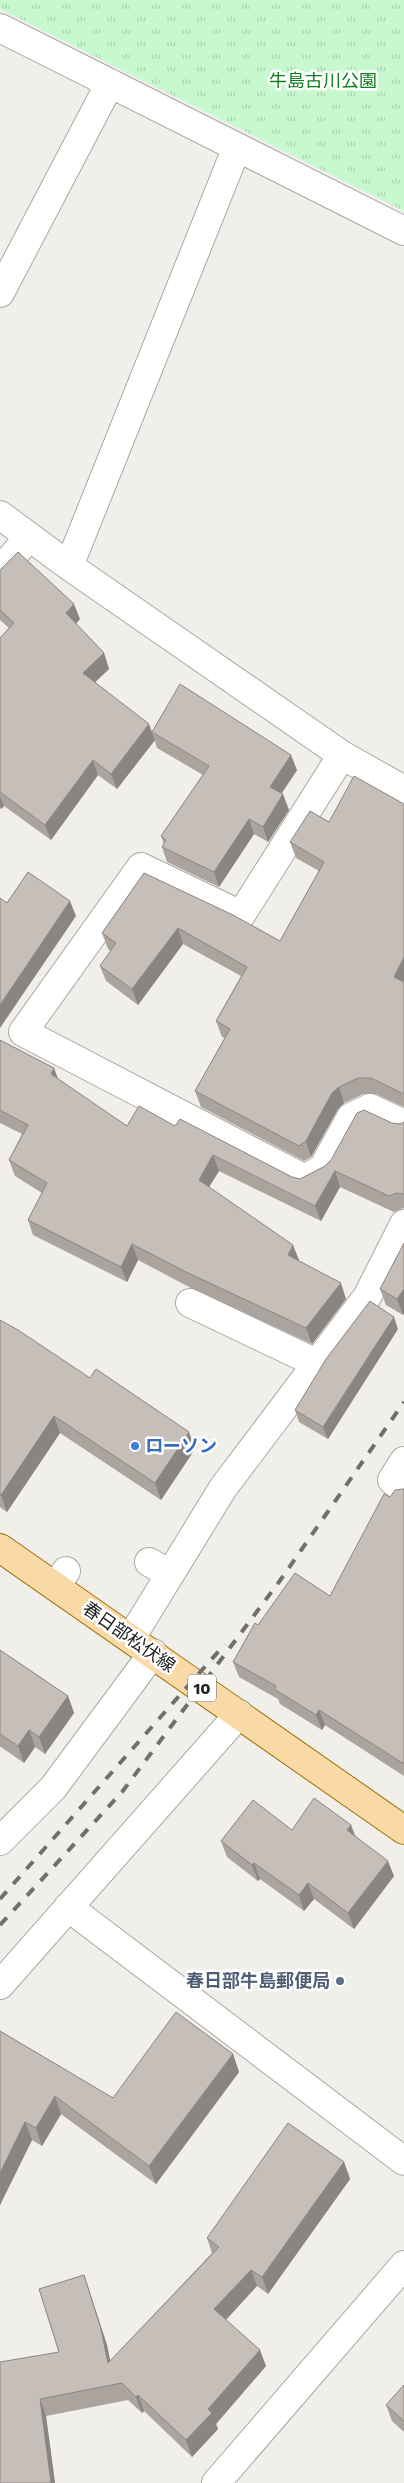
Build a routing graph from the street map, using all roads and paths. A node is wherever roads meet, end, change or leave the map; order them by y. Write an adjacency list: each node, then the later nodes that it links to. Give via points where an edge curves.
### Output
1 (0, 28): 2 (street)
2 (110, 83): 3 (street); 5 (street)
3 (237, 147): 4 (street); 8 (street)
4 (404, 231)
5 (0, 293)
6 (0, 515): 7 (street)
7 (28, 538): 8 (street); 9 (street)
8 (69, 566): 10 (street)
9 (0, 570)
10 (342, 755): 11 (street); 12 (street, via 241,914 141,867 23,1032 305,1179 323,1168 351,1117 370,1108)
11 (404, 790)
12 (404, 1124)
13 (404, 1224): 15 (street, via 367,1297)
14 (190, 1303): 15 (street)
15 (316, 1363): 19 (street, via 160,1568)
16 (404, 1461): 17 (street, via 392,1480)
17 (404, 1490)
18 (0, 1548): 19 (main road, 春日部松伏線 / 10, via 61,1579)
19 (142, 1645): 20 (main road, 春日部松伏線 / 10); 22 (street, via 53,1788)
20 (239, 1714): 21 (main road, 春日部松伏線 / 10); 23 (street)
21 (404, 1830)
22 (0, 1841)
23 (68, 1908): 24 (street); 25 (street)
24 (0, 1985)
25 (404, 2161)
26 (404, 2265): 27 (street)
27 (216, 2483)

